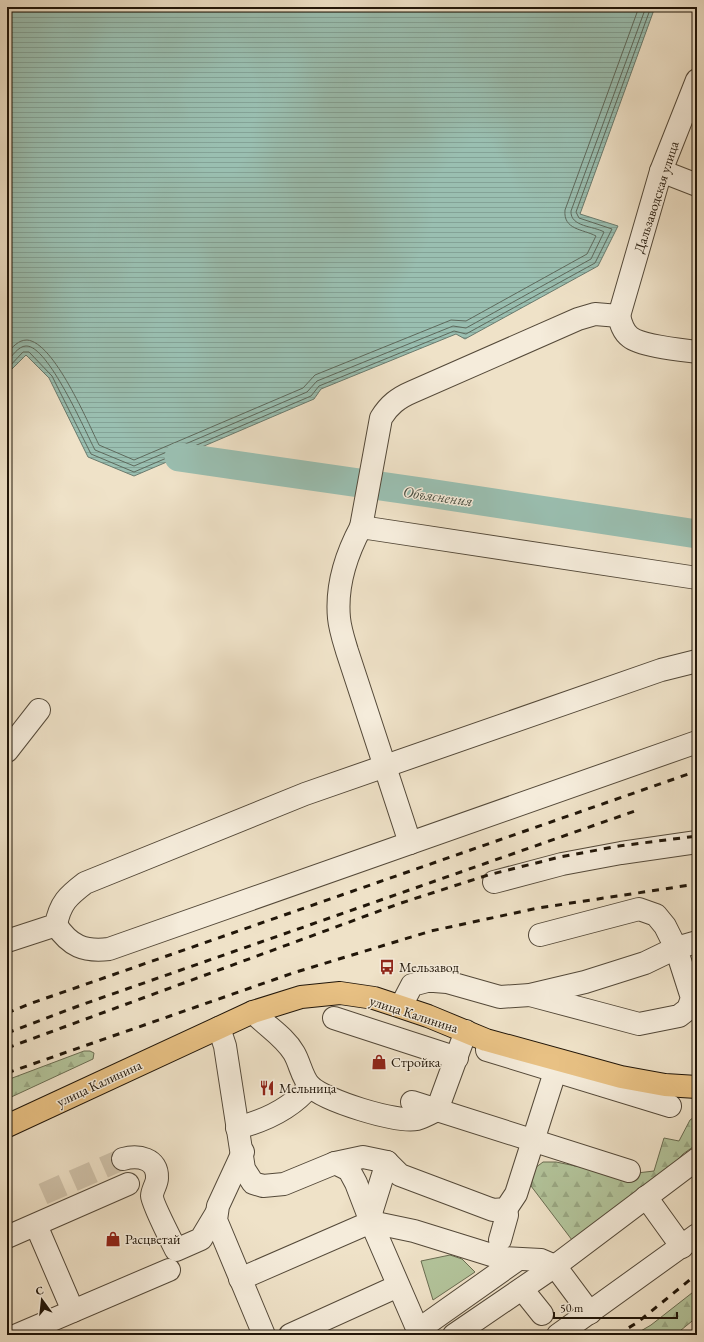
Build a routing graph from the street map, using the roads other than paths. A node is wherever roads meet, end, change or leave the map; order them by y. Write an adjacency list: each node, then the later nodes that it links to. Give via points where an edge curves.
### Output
1 (697, 80): 2 (street, Дальзаводская улица)
2 (661, 171): 3 (street); 4 (street, Дальзаводская улица)
3 (697, 185)
4 (619, 316): 5 (street, via 623,330 631,338); 6 (street, via 595,314 578,319 398,398 381,418)
5 (697, 352)
6 (361, 527): 7 (street); 12 (street, via 352,544 338,588 339,620 346,651)
7 (697, 578)
8 (697, 661): 12 (street, via 660,670)
9 (39, 710): 11 (street)
10 (697, 742): 14 (street)
11 (7, 750)
12 (384, 767): 14 (street); 16 (street, via 305,794 85,883 70,895 59,909)
13 (697, 842): 15 (street, via 562,864)
14 (410, 843): 16 (street, via 109,949 95,951 80,947 64,937)
15 (494, 882)
16 (56, 925): 18 (street)
17 (540, 935): 20 (street, via 639,909 656,915)
18 (7, 941)
19 (697, 942): 20 (street)
20 (676, 948): 21 (street, via 645,963 585,982); 22 (street)
21 (530, 995): 22 (street, via 639,1024 679,1016 688,1009); 23 (street, via 500,997 447,982 427,981 412,985)
22 (694, 997)
23 (401, 1006): 24 (main road, улица Калинина, via 374,998 340,994 301,997); 27 (main road, улица Калинина)
24 (253, 1012): 26 (main road, улица Калинина); 29 (street, via 281,1036 294,1054)
25 (334, 1018): 27 (street)
26 (220, 1028): 34 (main road, улица Калинина); 35 (street)
27 (462, 1044): 28 (street); 30 (main road, улица Калинина, via 486,1040 621,1076 665,1085); 33 (street)
28 (555, 1072): 32 (street); 36 (street)
29 (310, 1086): 33 (street, via 354,1108 401,1119 417,1119); 35 (street, via 298,1100 266,1118)
30 (697, 1087)
31 (412, 1102): 33 (street)
32 (670, 1106)
33 (437, 1110): 36 (street)
34 (7, 1126)
35 (237, 1128): 37 (street)
36 (533, 1142): 42 (street); 46 (street, via 516,1194)
37 (243, 1152): 43 (street, via 244,1169); 47 (street)
38 (123, 1159): 47 (street, via 141,1156 155,1167 157,1177 152,1197 176,1250 201,1239)
39 (697, 1159): 45 (street)
40 (335, 1162): 41 (street, via 362,1157); 43 (street, via 284,1184 263,1186); 48 (street, via 349,1170)
41 (387, 1162): 46 (street, via 400,1175 494,1210); 48 (street, via 372,1210)
42 (629, 1171)
43 (253, 1183): 47 (street)
44 (128, 1184): 49 (street)
45 (646, 1197): 52 (street); 54 (street)
46 (506, 1209): 51 (street, via 507,1215)
47 (217, 1210): 56 (street, via 216,1220)
48 (371, 1222): 53 (street, via 414,1231 501,1258); 56 (street); 57 (street)
49 (36, 1225): 50 (street); 59 (street)
50 (7, 1237)
51 (500, 1240)
52 (690, 1241): 60 (street)
53 (517, 1260): 54 (street, via 541,1260); 63 (street)
54 (555, 1266): 58 (street); 60 (street)
55 (169, 1270): 59 (street)
56 (240, 1279): 65 (street)
57 (398, 1286): 63 (street); 66 (street)
58 (522, 1289): 61 (street); 67 (street)
59 (73, 1311): 62 (street)
60 (590, 1313): 68 (street)
61 (542, 1314)
62 (39, 1331): 64 (street)
63 (419, 1332)
64 (17, 1335)
65 (264, 1335)
66 (290, 1335)
67 (454, 1335)
68 (558, 1335)

